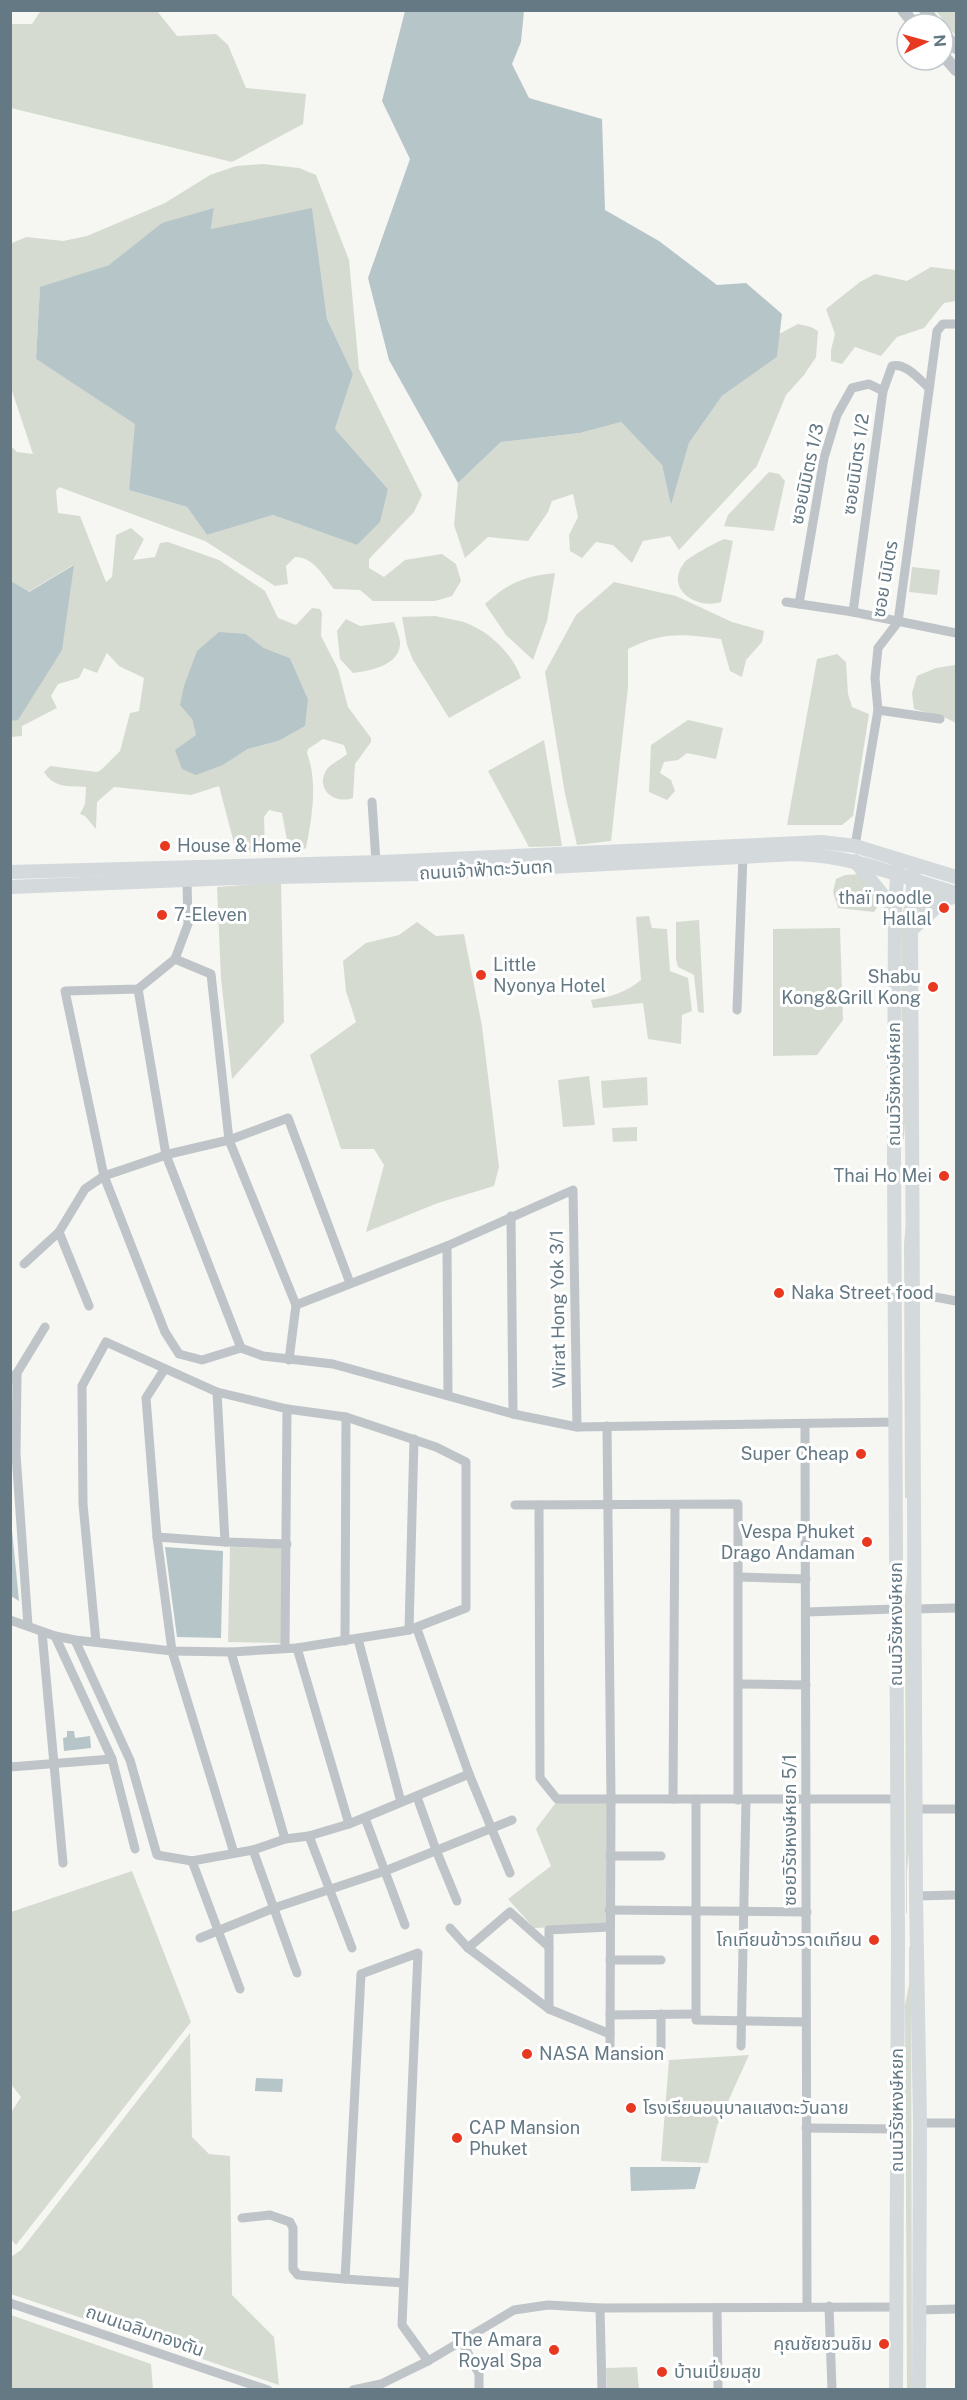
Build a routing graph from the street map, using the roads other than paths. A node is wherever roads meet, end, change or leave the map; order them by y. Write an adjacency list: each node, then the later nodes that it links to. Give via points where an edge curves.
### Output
1 (957, 324): 2 (street, ซอย นิมิตร, via 939,326)
2 (929, 388): 3 (street, ซอยนิมิตร 1/2, via 897,365 892,366); 7 (street, ซอย นิมิตร)
3 (883, 391): 5 (street, ซอยนิมิตร 1/3, via 869,384 852,388 837,415 824,458); 6 (street, ซอยนิมิตร 1/2)
4 (786, 602): 5 (street)
5 (799, 604): 6 (street)
6 (852, 612): 7 (street)
7 (898, 622): 8 (street); 9 (street, ซอย นิมิตร, via 878,648)
8 (957, 633)
9 (878, 710): 10 (street); 12 (street, ซอย นิมิตร)
10 (940, 719)
11 (372, 802): 16 (street)
12 (855, 846): 14 (main road, ถนนเจ้าฟ้าตะวันตก); 16 (main road, ถนนเจ้าฟ้าตะวันตก, via 791,842)
13 (743, 856): 15 (main road, ถนนเจ้าฟ้าตะวันตก, via 806,854); 22 (main road, ถนนเจ้าฟ้าตะวันตก, via 420,874); 29 (street)
14 (898, 859): 17 (main road, ถนนเจ้าฟ้าตะวันตก); 19 (main road, ถนนวิรัชหงษ์หยก)
15 (855, 861): 19 (main road, ถนนเจ้าฟ้าตะวันตก); 25 (main road)
16 (376, 862): 18 (main road, ถนนเจ้าฟ้าตะวันตก)
17 (914, 864): 20 (main road, ถนนเจ้าฟ้าตะวันตก); 21 (main road, ถนนวิรัชหงษ์หยก)
18 (10, 872)
19 (897, 874): 21 (main road, ถนนเจ้าฟ้าตะวันตก); 25 (main road, ถนนวิรัชหงษ์หยก)
20 (957, 877)
21 (913, 879): 24 (main road, ถนนเจ้าฟ้าตะวันตก); 26 (main road, ถนนวิรัชหงษ์หยก)
22 (187, 881): 23 (main road, ถนนเจ้าฟ้าตะวันตก); 27 (street, via 188,924)
23 (10, 887)
24 (957, 895): 26 (main road, via 944,900)
25 (895, 910): 32 (main road, ถนนวิรัชหงษ์หยก)
26 (911, 930): 33 (main road, ถนนวิรัชหงษ์หยก)
27 (175, 959): 28 (street); 30 (street, via 211,974)
28 (138, 989): 31 (street); 34 (street, via 64,991)
29 (737, 1010)
30 (229, 1140): 31 (street); 39 (street, via 288,1118); 42 (street)
31 (166, 1155): 34 (street); 45 (street)
32 (894, 1156): 33 (main road); 54 (main road, ถนนวิรัชหงษ์หยก)
33 (914, 1156): 40 (main road, ถนนวิรัชหงษ์หยก)
34 (104, 1176): 36 (street, via 85,1190); 45 (street, via 165,1332 179,1354 202,1360)
35 (511, 1216): 37 (street); 52 (street); 57 (street, Wirat Hong Yok 3/1, via 573,1190)
36 (59, 1232): 38 (street); 43 (street)
37 (447, 1246): 39 (street); 50 (street)
38 (24, 1264)
39 (350, 1283): 42 (street)
40 (914, 1293): 41 (street); 64 (main road, ถนนวิรัชหงษ์หยก)
41 (957, 1301)
42 (296, 1305): 46 (street)
43 (89, 1306)
44 (45, 1327): 48 (street)
45 (241, 1348): 46 (street)
46 (289, 1360): 50 (street, via 333,1364)
47 (164, 1370): 49 (street); 65 (street, via 146,1398); 82 (street, via 106,1342 82,1386 83,1504)
48 (14, 1376): 75 (street)
49 (217, 1392): 51 (street); 66 (street)
50 (448, 1395): 52 (street)
51 (287, 1409): 53 (street); 67 (street)
52 (513, 1414): 57 (street)
53 (346, 1417): 58 (street); 81 (street)
54 (897, 1422): 55 (street); 63 (main road, ถนนวิรัชหงษ์หยก)
55 (805, 1425): 56 (street); 69 (street, ซอยวิรัชหงษ์หยก 5/1)
56 (607, 1426): 57 (street); 61 (street)
57 (577, 1427)
58 (414, 1439): 76 (street); 76 (street, via 466,1462 466,1608)
59 (515, 1505): 60 (street)
60 (539, 1505): 61 (street); 94 (street, via 540,1778 557,1798)
61 (607, 1505): 62 (street); 94 (street)
62 (675, 1505): 68 (street, via 738,1503); 95 (street)
63 (897, 1507): 64 (main road); 71 (main road, ถนนวิรัชหงษ์หยก)
64 (916, 1507): 72 (main road, ถนนวิรัชหงษ์หยก)
65 (157, 1537): 66 (street); 85 (street)
66 (225, 1542): 67 (street)
67 (287, 1544): 83 (street)
68 (739, 1577): 69 (street); 87 (street)
69 (806, 1579): 73 (street, ซอยวิรัชหงษ์หยก 5/1)
70 (957, 1608): 72 (street)
71 (895, 1609): 73 (street); 96 (main road, ถนนวิรัชหงษ์หยก)
72 (915, 1609): 101 (main road, ถนนวิรัชหงษ์หยก)
73 (806, 1612): 88 (street, ซอยวิรัชหงษ์หยก 5/1)
74 (10, 1620): 75 (street)
75 (28, 1626): 77 (street)
76 (413, 1630): 79 (street); 92 (street)
77 (42, 1632): 78 (street); 90 (street)
78 (55, 1636): 80 (street); 89 (street)
79 (358, 1639): 81 (street); 100 (street)
80 (75, 1640): 82 (street); 115 (street, via 130,1760 157,1855)
81 (345, 1641): 84 (street)
82 (96, 1642): 85 (street)
83 (285, 1648): 84 (street); 86 (street)
84 (297, 1648): 105 (street)
85 (172, 1651): 86 (street); 112 (street)
86 (231, 1652): 108 (street)
87 (739, 1684): 88 (street); 98 (street)
88 (806, 1685): 99 (street, ซอยวิรัชหงษ์หยก 5/1)
89 (112, 1759): 90 (street); 109 (street)
90 (55, 1764): 91 (street); 116 (street)
91 (10, 1767)
92 (469, 1774): 93 (street); 106 (street)
93 (417, 1797): 100 (street); 111 (street)
94 (610, 1799): 95 (street); 113 (street)
95 (674, 1799): 97 (street)
96 (897, 1799): 99 (street); 133 (main road, ถนนวิรัชหงษ์หยก)
97 (696, 1800): 98 (street); 125 (street)
98 (742, 1800): 99 (street); 126 (street)
99 (806, 1800): 127 (street, ซอยวิรัชหงษ์หยก 5/1)
100 (401, 1802): 103 (street)
101 (916, 1809): 102 (street); 121 (main road, ถนนวิรัชหงษ์หยก)
102 (957, 1809)
103 (365, 1818): 105 (street); 117 (street)
104 (512, 1820): 106 (street)
105 (349, 1824): 107 (street)
106 (491, 1830): 111 (street); 118 (street)
107 (309, 1836): 108 (street); 119 (street)
108 (285, 1839): 110 (street)
109 (135, 1849)
110 (253, 1850): 112 (street); 123 (street)
111 (436, 1850): 117 (street); 122 (street)
112 (234, 1852): 115 (street)
113 (610, 1856): 114 (street); 124 (street)
114 (661, 1856)
115 (192, 1861): 131 (street)
116 (63, 1863)
117 (385, 1871): 119 (street); 128 (street)
118 (510, 1874)
119 (329, 1889): 123 (street); 136 (street)
120 (957, 1895): 121 (street)
121 (916, 1896): 134 (main road, ถนนวิรัชหงษ์หยก)
122 (457, 1901)
123 (274, 1908): 131 (street); 140 (street)
124 (609, 1910): 125 (street); 130 (street)
125 (696, 1910): 126 (street); 144 (street)
126 (744, 1911): 127 (street); 146 (street)
127 (807, 1912): 147 (street, ซอยวิรัชหงษ์หยก 5/1)
128 (405, 1925)
129 (450, 1928): 137 (street)
130 (609, 1928): 135 (street, via 549,1930); 138 (street)
131 (219, 1932): 132 (street); 141 (street)
132 (200, 1938)
133 (898, 1941): 134 (main road); 155 (main road, ถนนวิรัชหงษ์หยก)
134 (917, 1941): 152 (main road, ถนนวิรัชหงษ์หยก)
135 (549, 1947): 137 (street, via 510,1912); 142 (street)
136 (352, 1948)
137 (468, 1948): 142 (street)
138 (610, 1960): 139 (street); 145 (street)
139 (661, 1960)
140 (297, 1973)
141 (240, 1989)
142 (549, 2009): 148 (street)
143 (661, 2014): 144 (street); 145 (street); 150 (street)
144 (696, 2014): 146 (street, via 696,2020)
145 (610, 2015): 148 (street)
146 (742, 2022): 147 (street); 149 (street)
147 (806, 2022): 154 (street, ซอยวิรัชหงษ์หยก 5/1)
148 (610, 2034): 151 (street)
149 (741, 2046)
150 (661, 2047)
151 (610, 2050)
152 (920, 2123): 153 (street); 166 (main road, ถนนวิรัชหงษ์หยก)
153 (957, 2123)
154 (806, 2128): 155 (street); 161 (street, ซอยวิรัชหงษ์หยก 5/1)
155 (896, 2129): 162 (main road, ถนนวิรัชหงษ์หยก)
156 (242, 2218): 157 (street, via 270,2215 290,2222 293,2269 298,2275)
157 (345, 2279): 158 (street); 158 (street, via 361,1974 418,1953)
158 (404, 2283): 168 (street, via 402,2325)
159 (10, 2303): 169 (street, ถนนเฉลิมทองตัน)
160 (829, 2306): 161 (street); 162 (street); 174 (street)
161 (807, 2307): 164 (street)
162 (898, 2307): 175 (main road, ถนนวิรัชหงษ์หยก)
163 (600, 2308): 164 (street); 167 (street, via 548,2305 514,2310); 172 (street)
164 (717, 2308): 173 (street)
165 (957, 2309): 166 (street)
166 (920, 2310): 176 (main road, ถนนวิรัชหงษ์หยก)
167 (461, 2340): 168 (street); 171 (street, via 479,2374)
168 (428, 2361): 170 (street, via 381,2384)
169 (268, 2390)
170 (353, 2390)
171 (479, 2390)
172 (602, 2390)
173 (718, 2390)
174 (832, 2390)
175 (896, 2390)
176 (919, 2390)

